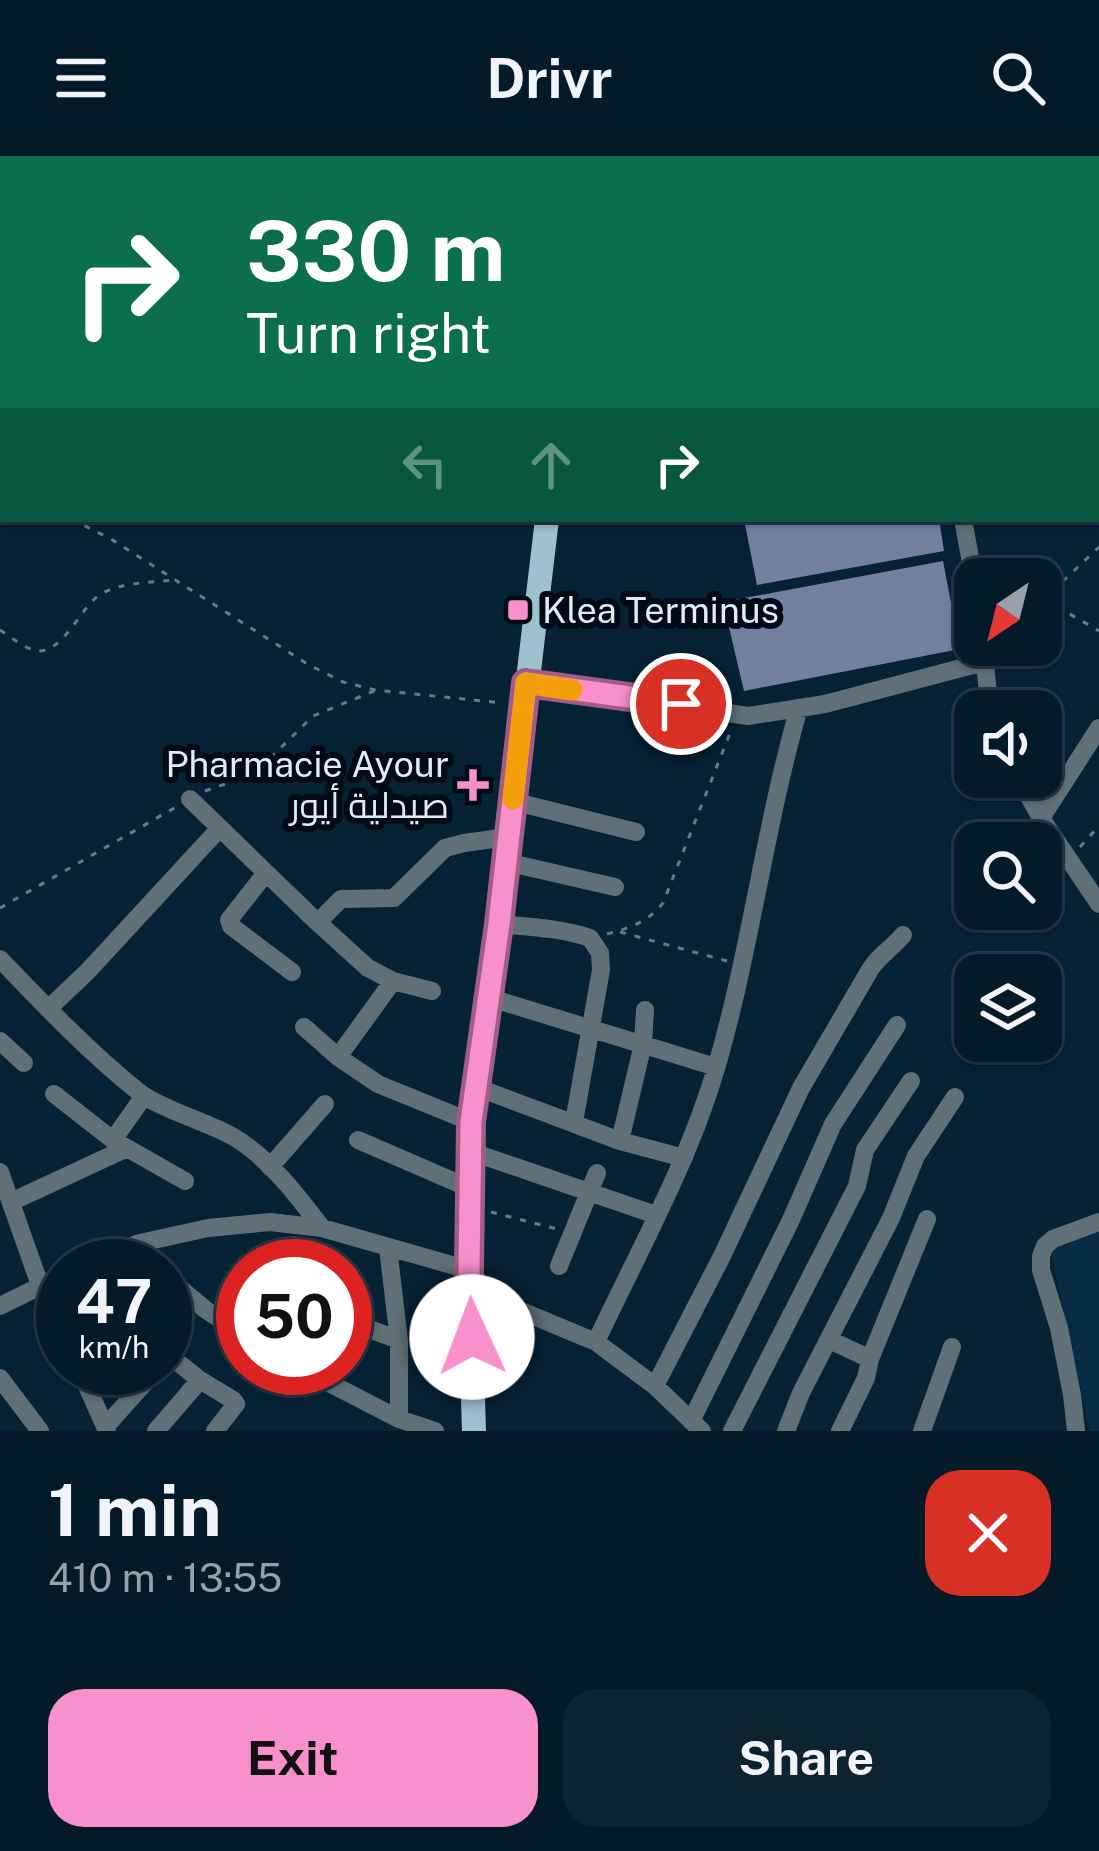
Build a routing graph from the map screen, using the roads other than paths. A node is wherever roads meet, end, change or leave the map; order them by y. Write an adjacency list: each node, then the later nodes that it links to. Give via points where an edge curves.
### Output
1 (547, 522): 5 (main road)
2 (964, 522): 3 (street)
3 (970, 558)
4 (954, 663): 6 (street)
5 (525, 694): 6 (street, via 748,716); 10 (main road)
6 (799, 708): 35 (street)
7 (1099, 728): 11 (street)
8 (1030, 798): 11 (street)
9 (190, 800): 12 (street)
10 (512, 801): 13 (street); 14 (main road)
11 (1041, 818): 17 (street)
12 (219, 829): 15 (street); 26 (street)
13 (635, 832)
14 (507, 850): 16 (street); 18 (street, via 445,848 394,898 341,898); 19 (main road)
15 (265, 874): 18 (street); 22 (street, via 231,926)
16 (615, 887)
17 (1099, 904)
18 (315, 920): 23 (street)
19 (499, 924): 25 (main road); 30 (street, via 590,938 601,970)
20 (903, 935): 75 (street, via 880,956 801,1088)
21 (0, 959): 26 (street)
22 (292, 972)
23 (393, 981): 24 (street); 33 (street)
24 (432, 991)
25 (487, 997): 30 (street); 37 (main road)
26 (48, 1009): 39 (street)
27 (645, 1010): 32 (street)
28 (897, 1025): 80 (street, via 833,1124)
29 (304, 1027): 33 (street)
30 (591, 1030): 32 (street); 43 (street)
31 (0, 1042): 34 (street)
32 (643, 1043): 35 (street); 45 (street)
33 (338, 1057): 42 (street, via 391,1091)
34 (24, 1063)
35 (716, 1067): 48 (street)
36 (911, 1081): 87 (street, via 865,1150 857,1186)
37 (476, 1087): 42 (main road); 43 (street)
38 (54, 1094): 46 (street)
39 (145, 1096): 46 (street); 49 (street, via 232,1136)
40 (956, 1097): 68 (street, via 916,1156)
41 (325, 1104): 49 (street)
42 (471, 1122): 47 (main road)
43 (574, 1122): 45 (street)
44 (358, 1141): 53 (street)
45 (620, 1141): 48 (street)
46 (120, 1144): 51 (street); 54 (street)
47 (469, 1151): 52 (street); 53 (main road)
48 (684, 1159): 55 (street)
49 (270, 1167): 58 (street)
50 (0, 1172): 54 (street)
51 (185, 1181)
52 (593, 1183): 55 (street); 61 (street)
53 (469, 1199): 63 (main road)
54 (11, 1202): 62 (street)
55 (656, 1215): 69 (street)
56 (927, 1219): 71 (street)
57 (1099, 1222): 91 (street, via 1053,1239 1040,1256)
58 (322, 1228): 59 (street, via 238,1223); 60 (street)
59 (160, 1239)
60 (388, 1248): 63 (street); 67 (street)
61 (559, 1266)
62 (36, 1274)
63 (470, 1280): 69 (street); 86 (main road)
64 (36, 1287): 65 (street)
65 (0, 1306)
66 (372, 1330): 67 (street)
67 (399, 1340): 79 (street)
68 (830, 1340): 71 (street); 88 (street)
69 (596, 1342): 75 (street)
70 (952, 1347): 90 (street)
71 (870, 1359): 89 (street)
72 (192, 1376): 74 (street)
73 (0, 1378): 83 (street)
74 (200, 1381): 84 (street); 85 (street, via 236,1404)
75 (655, 1386): 80 (street)
76 (91, 1395): 81 (street)
77 (134, 1395): 81 (street)
78 (352, 1395): 79 (street)
79 (399, 1419): 82 (street)
80 (697, 1426)
81 (106, 1429)
82 (424, 1429)
83 (40, 1431)
84 (156, 1431)
85 (214, 1431)
86 (474, 1431)
87 (732, 1431)
88 (786, 1431)
89 (840, 1431)
90 (922, 1431)
91 (1076, 1431)

